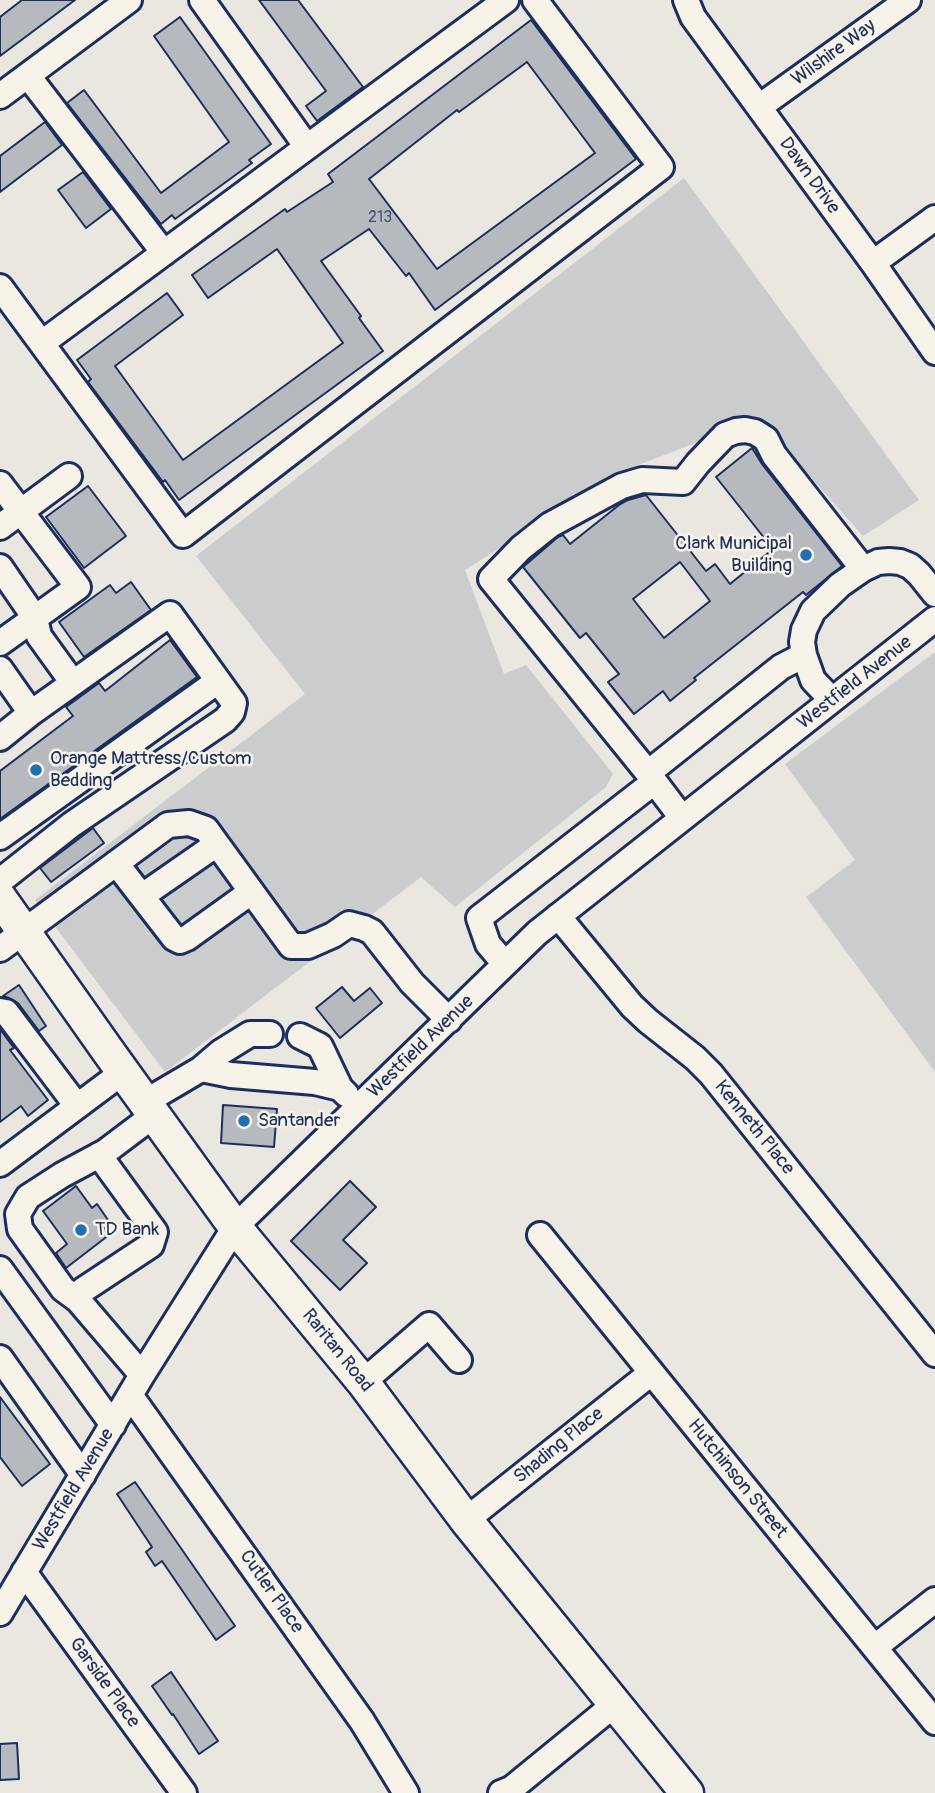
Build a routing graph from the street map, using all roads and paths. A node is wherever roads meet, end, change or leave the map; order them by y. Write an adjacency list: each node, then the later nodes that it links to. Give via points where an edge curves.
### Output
1 (129, 0): 7 (street)
2 (202, 0): 10 (street)
3 (506, 0): 10 (street)
4 (535, 0): 15 (street, via 661,167 183,535)
5 (686, 0): 9 (street, Dawn Drive, via 692,17)
6 (908, 0): 9 (street, Wilshire Way)
7 (28, 75): 8 (street); 12 (street)
8 (0, 96)
9 (759, 107): 13 (street, Dawn Drive)
10 (307, 147): 12 (street)
11 (935, 218): 13 (street)
12 (164, 253): 15 (street)
13 (873, 263): 16 (street, Dawn Drive)
14 (0, 287): 15 (street)
15 (42, 343)
16 (935, 352)
17 (69, 476): 19 (street)
18 (0, 484): 19 (street)
19 (21, 511): 20 (street); 24 (street, via 78,587)
20 (0, 527)
21 (0, 568): 24 (street)
22 (863, 569): 23 (street, via 878,562 900,562 919,574); 27 (street, via 813,611 804,630); 35 (street, via 766,439 745,430 725,435 683,482 642,480 622,486 550,525 521,548 491,579)
23 (935, 594)
24 (35, 618): 26 (street); 30 (street, via 39,636)
25 (935, 620): 31 (street, Westfield Avenue)
26 (0, 643)
27 (804, 655): 31 (street, via 813,680); 35 (street, via 781,667)
28 (0, 669): 32 (street)
29 (218, 681): 30 (street, via 170,614); 34 (street); 36 (street, via 234,704 225,720)
30 (73, 683): 32 (street)
31 (832, 700): 37 (street, Westfield Avenue)
32 (31, 713): 33 (street)
33 (0, 738)
34 (85, 776): 36 (street); 38 (street)
35 (651, 778): 37 (street); 47 (street, via 479,918 488,944)
36 (103, 804): 41 (street)
37 (682, 818): 45 (street, Westfield Avenue)
38 (0, 837)
39 (217, 844): 40 (street, via 206,829 189,823 168,825); 42 (street); 43 (street)
40 (116, 863): 43 (street); 46 (street)
41 (0, 881)
42 (251, 892): 43 (street, via 180,941); 49 (street, via 290,946 308,946 349,923 372,932)
43 (142, 896)
44 (0, 898): 46 (main road, Raritan Road)
45 (558, 916): 47 (street, Westfield Avenue); 64 (street, Kenneth Place, via 632,1006 711,1074)
46 (12, 940): 53 (main road, Raritan Road)
47 (505, 964): 49 (street, Westfield Avenue)
48 (0, 1011): 55 (street, via 6,1012)
49 (449, 1020): 56 (street, Westfield Avenue)
50 (270, 1034): 52 (street, Cutler Place, via 250,1034)
51 (300, 1036): 54 (street, via 320,1046)
52 (201, 1069): 54 (street); 57 (street, Cutler Place)
53 (123, 1072): 55 (street); 57 (main road, Raritan Road)
54 (340, 1088): 56 (street)
55 (77, 1106): 59 (street)
56 (359, 1107): 60 (street, Westfield Avenue)
57 (150, 1109): 58 (street, Cutler Place); 60 (main road, Raritan Road)
58 (99, 1154): 63 (street, via 155,1231 151,1245 83,1290); 63 (street, Cutler Place, via 28,1197 18,1214 20,1229 63,1289)
59 (0, 1164)
60 (235, 1227): 68 (main road, Raritan Road); 69 (street, Westfield Avenue)
61 (540, 1235): 67 (street, Hutchinson Street)
62 (0, 1269): 70 (street)
63 (78, 1300): 69 (street, Cutler Place)
64 (935, 1354)
65 (0, 1358): 71 (street)
66 (459, 1360): 68 (street, via 429,1325)
67 (651, 1373): 72 (street, Shading Place); 76 (street, Hutchinson Street)
68 (363, 1382): 72 (main road, Raritan Road)
69 (136, 1385): 70 (street, Westfield Avenue); 80 (street, Cutler Place)
70 (113, 1424): 71 (street, Westfield Avenue)
71 (83, 1475): 73 (street, Westfield Avenue)
72 (467, 1520): 77 (main road, Raritan Road)
73 (24, 1572): 75 (street, Westfield Avenue); 79 (street, Garside Place)
74 (935, 1600): 76 (street)
75 (0, 1613)
76 (874, 1647): 78 (street, Hutchinson Street)
77 (615, 1704): 81 (street); 82 (main road, Raritan Road)
78 (935, 1722)
79 (184, 1793)
80 (406, 1793)
81 (501, 1793)
82 (687, 1793)

